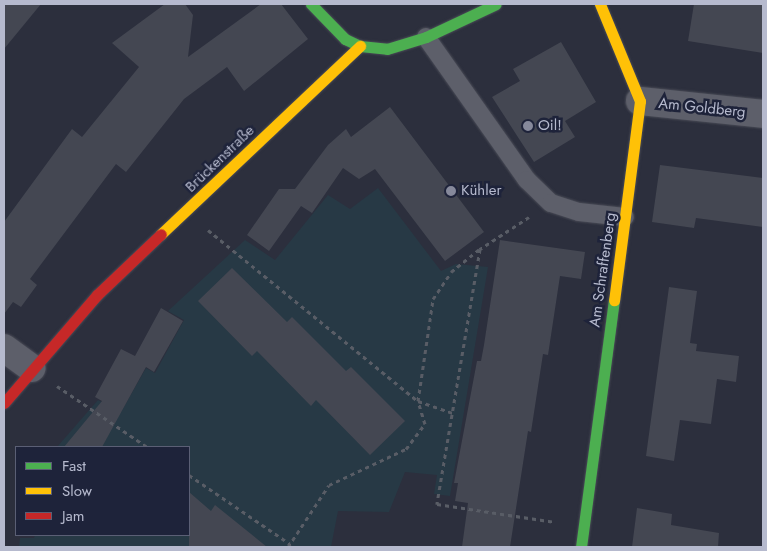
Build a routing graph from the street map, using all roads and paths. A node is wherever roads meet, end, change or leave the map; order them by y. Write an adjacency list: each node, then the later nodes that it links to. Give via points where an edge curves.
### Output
1 (311, 4): 5 (street, via 330,27)
2 (496, 4): 4 (street)
3 (600, 4): 6 (street, Am Schraffenberg)
4 (426, 37): 5 (street, via 387,49); 8 (lane, via 527,180)
5 (360, 46): 9 (street, Brückenstraße)
6 (640, 101): 7 (street, Am Goldberg); 10 (street, Am Schraffenberg)
7 (763, 114)
8 (551, 203): 10 (lane, via 579,212); 11 (path)
9 (186, 212): 13 (street, Brückenstraße, via 97,295); 14 (path)
10 (625, 217): 19 (street, Am Schraffenberg)
11 (480, 249): 14 (path, via 451,272 433,299); 16 (path)
12 (4, 348): 13 (street)
13 (32, 368): 15 (street, Brückenstraße); 17 (path)
14 (418, 401): 16 (path); 20 (path, via 425,424 406,449 329,485)
15 (4, 403)
16 (453, 413): 19 (path, via 437,504)
17 (146, 446)
18 (190, 476): 20 (path)
19 (584, 527): 21 (street, Am Schraffenberg)
20 (289, 546)
21 (581, 547)

